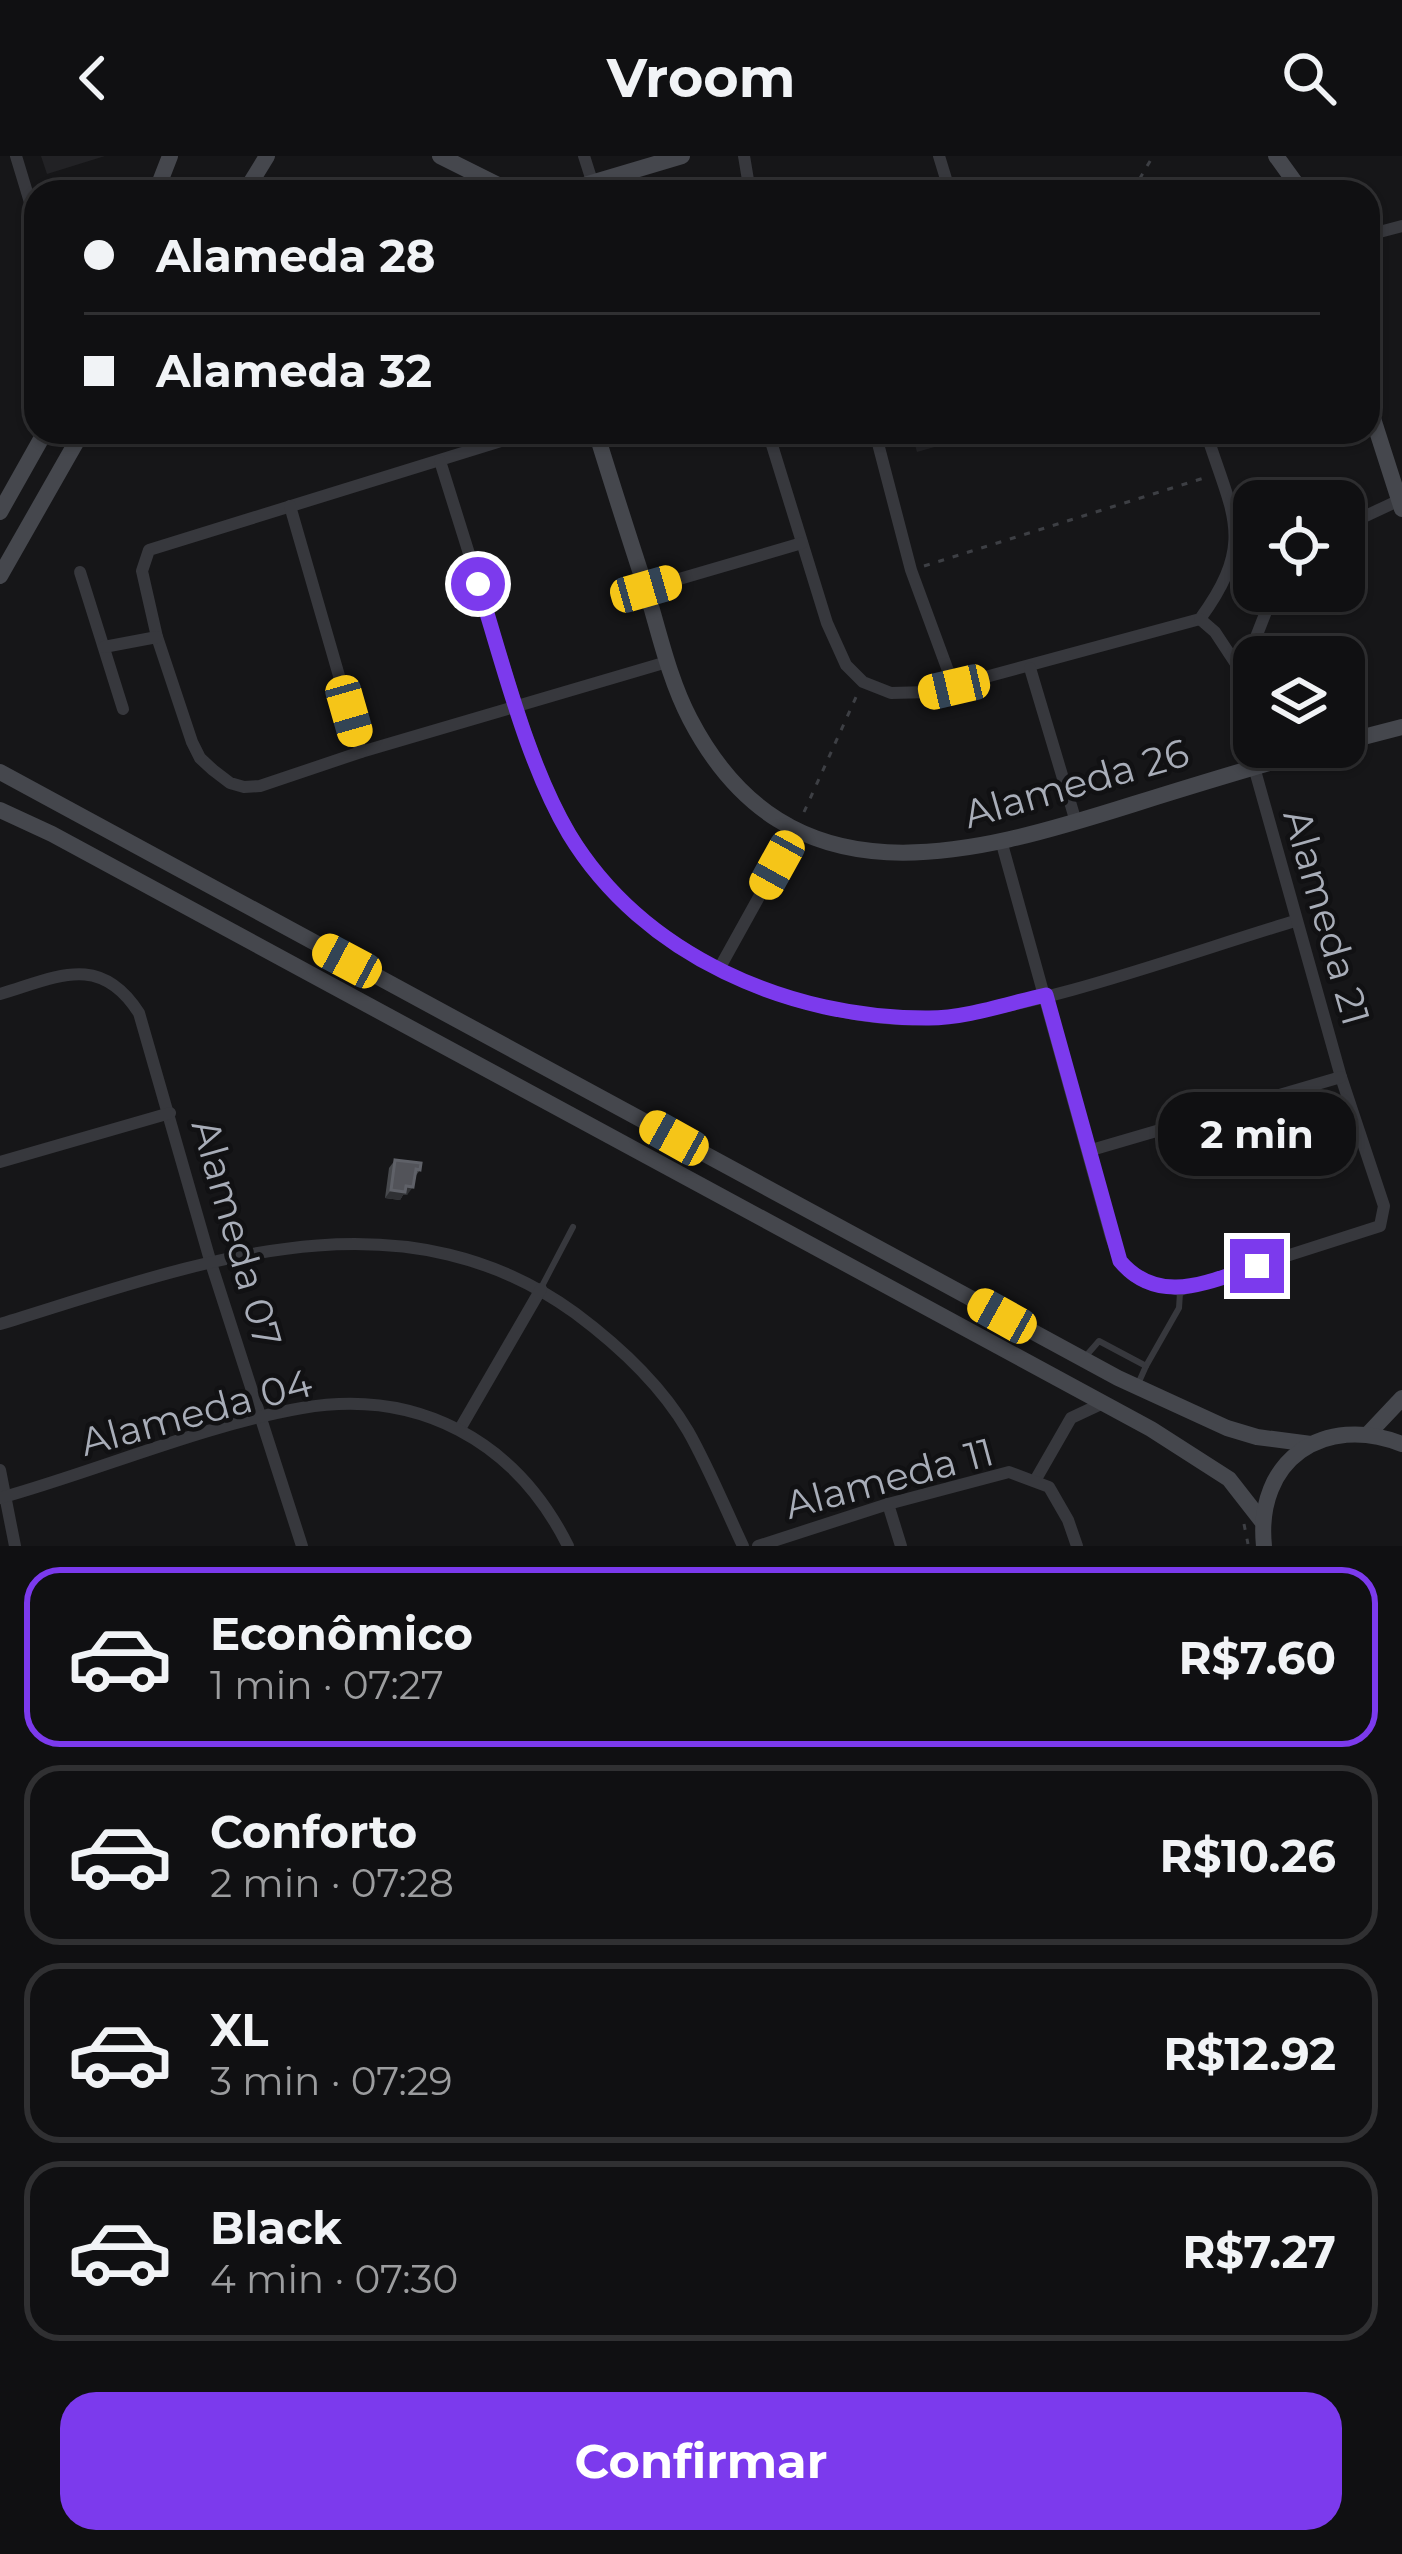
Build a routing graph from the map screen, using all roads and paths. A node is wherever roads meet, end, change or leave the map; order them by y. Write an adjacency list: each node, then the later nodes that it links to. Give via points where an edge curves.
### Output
1 (440, 156): 3 (street)
2 (682, 156): 4 (street)
3 (488, 180)
4 (596, 180)
5 (1380, 439): 15 (street)
6 (37, 444): 17 (street)
7 (75, 444): 24 (street)
8 (491, 444): 13 (street)
9 (600, 444): 25 (street, Alameda 26)
10 (772, 444): 20 (street)
11 (878, 444): 22 (street)
12 (1210, 444): 14 (street)
13 (440, 460): 16 (street); 34 (street)
14 (1219, 474): 18 (street); 22 (path)
15 (1401, 503): 19 (street)
16 (290, 506): 27 (street, via 149,550 142,571); 38 (street)
17 (0, 512)
18 (1233, 515)
19 (1365, 518)
20 (802, 543): 25 (street); 32 (street, via 837,649)
21 (1233, 552): 26 (street)
22 (911, 570): 33 (street)
23 (80, 572): 28 (street)
24 (0, 576)
25 (646, 589): 30 (street, Alameda 26)
26 (1200, 619): 29 (street); 31 (street)
27 (157, 637): 28 (street); 38 (street, via 191,742 230,783 260,786)
28 (104, 647): 35 (street)
29 (1233, 656)
30 (667, 662): 34 (street); 44 (street, Alameda 26, via 688,717 721,768)
31 (1030, 668): 33 (street); 43 (street)
32 (863, 682): 33 (street, via 909,694); 44 (path)
33 (954, 687)
34 (517, 707): 38 (street); 47 (street, via 569,833 599,876 645,922)
35 (123, 709)
36 (1402, 727): 37 (street)
37 (1365, 737)
38 (361, 752)
39 (1247, 768): 43 (street, Alameda 26)
40 (1254, 768): 46 (street, Alameda 21)
41 (0, 772): 59 (street)
42 (0, 810): 63 (street)
43 (1076, 822): 45 (street, Alameda 26)
44 (796, 830): 45 (street, Alameda 26, via 918,855); 47 (street)
45 (1002, 844): 49 (street)
46 (1295, 921): 49 (street); 50 (street, Alameda 21)
47 (719, 969): 49 (street, via 770,994 838,1012 933,1019)
48 (0, 994): 51 (street, Alameda 07, via 76,972 111,981 140,1012)
49 (1046, 995): 52 (street)
50 (1341, 1077): 52 (street); 57 (street, Alameda 21, via 1384,1221)
51 (170, 1113): 53 (street); 55 (street, Alameda 07)
52 (1088, 1151): 57 (street, via 1120,1261 1145,1282)
53 (0, 1162)
54 (573, 1227): 56 (lane)
55 (210, 1260): 56 (street, via 393,1243 467,1257); 58 (street); 64 (street, Alameda 07)
56 (541, 1289): 65 (street); 77 (street, via 649,1380 686,1429)
57 (1180, 1290): 60 (lane, via 1179,1309)
58 (0, 1324)
59 (1084, 1360): 60 (lane, via 1100,1341); 61 (street)
60 (1146, 1366): 61 (lane)
61 (1136, 1387): 67 (street, via 1227,1428)
62 (1402, 1397): 66 (street)
63 (1103, 1403): 70 (street, Alameda 11, via 1071,1418); 73 (street, via 1218,1472)
64 (262, 1419): 65 (street, Alameda 04, via 353,1405); 71 (street, Alameda 04); 75 (street, Alameda 07)
65 (461, 1427): 76 (street, Alameda 04, via 531,1488)
66 (1369, 1433): 67 (street); 68 (street)
67 (1311, 1444): 73 (street, via 1286,1463)
68 (1402, 1444)
69 (0, 1470): 71 (street)
70 (1036, 1479): 72 (street, Alameda 11, via 1009,1472); 80 (street, Alameda 11, via 1057,1498)
71 (4, 1497): 74 (street)
72 (888, 1504): 78 (street, Alameda 11); 79 (street)
73 (1261, 1520): 81 (street)
74 (15, 1546)
75 (302, 1546)
76 (568, 1546)
77 (743, 1546)
78 (758, 1546)
79 (902, 1546)
80 (1077, 1546)
81 (1264, 1546)

